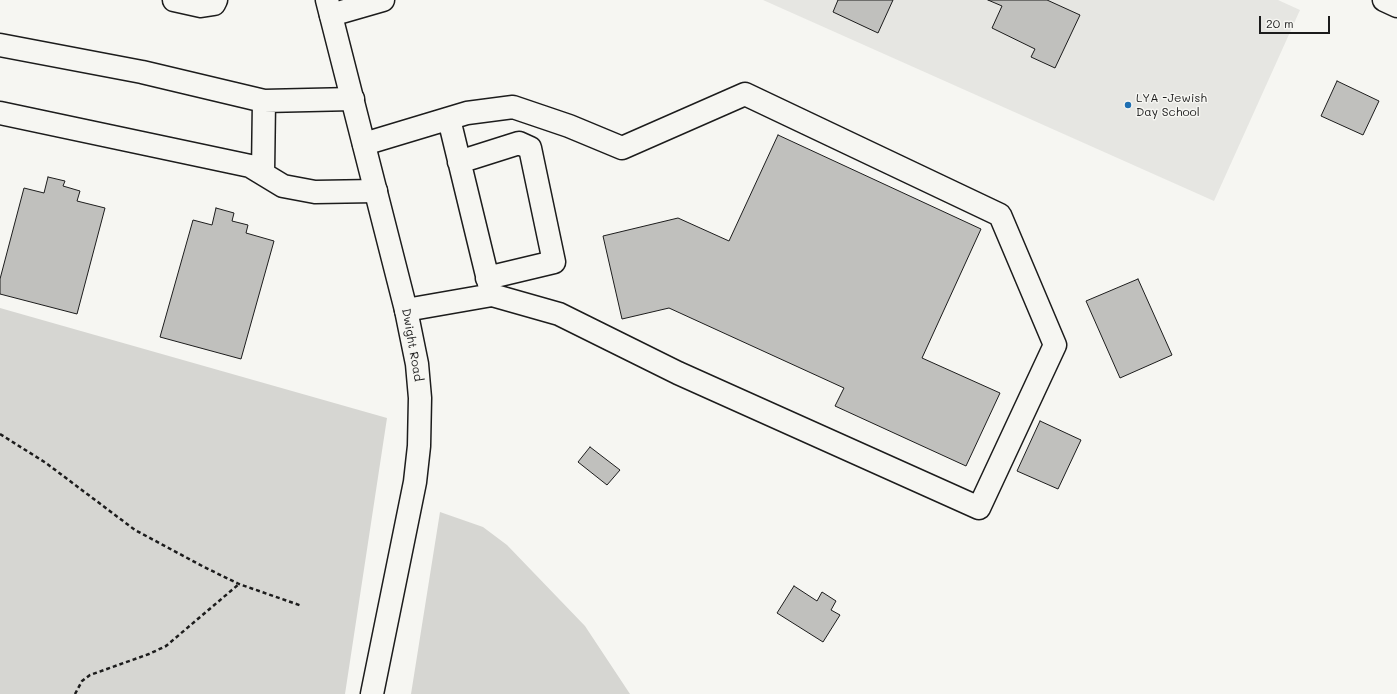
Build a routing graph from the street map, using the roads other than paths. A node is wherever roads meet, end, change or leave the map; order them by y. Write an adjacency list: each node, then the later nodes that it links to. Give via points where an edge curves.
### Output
1 (174, 0): 2 (main road, via 201,6 214,4)
2 (216, 0)
3 (383, 0): 6 (main road)
4 (1384, 0): 5 (main road)
5 (1397, 6)
6 (329, 7): 8 (main road, Dwight Road)
7 (0, 45): 9 (main road, via 142,72)
8 (352, 99): 9 (main road); 12 (main road, Dwight Road)
9 (264, 101): 14 (main road)
10 (0, 113): 14 (main road, via 250,166)
11 (449, 119): 12 (main road); 13 (main road); 16 (main road, via 467,113 513,107 622,148 745,94 1000,215 1055,345 979,508 678,373 559,314)
12 (364, 144): 15 (main road, Dwight Road)
13 (459, 162): 16 (main road); 16 (main road, via 519,143 530,148 554,262)
14 (263, 174): 15 (main road, via 283,186 315,192)
15 (376, 191): 17 (main road, Dwight Road)
16 (489, 287): 17 (main road)
17 (406, 310): 18 (main road, Dwight Road, via 419,380 418,461)
18 (372, 694)

